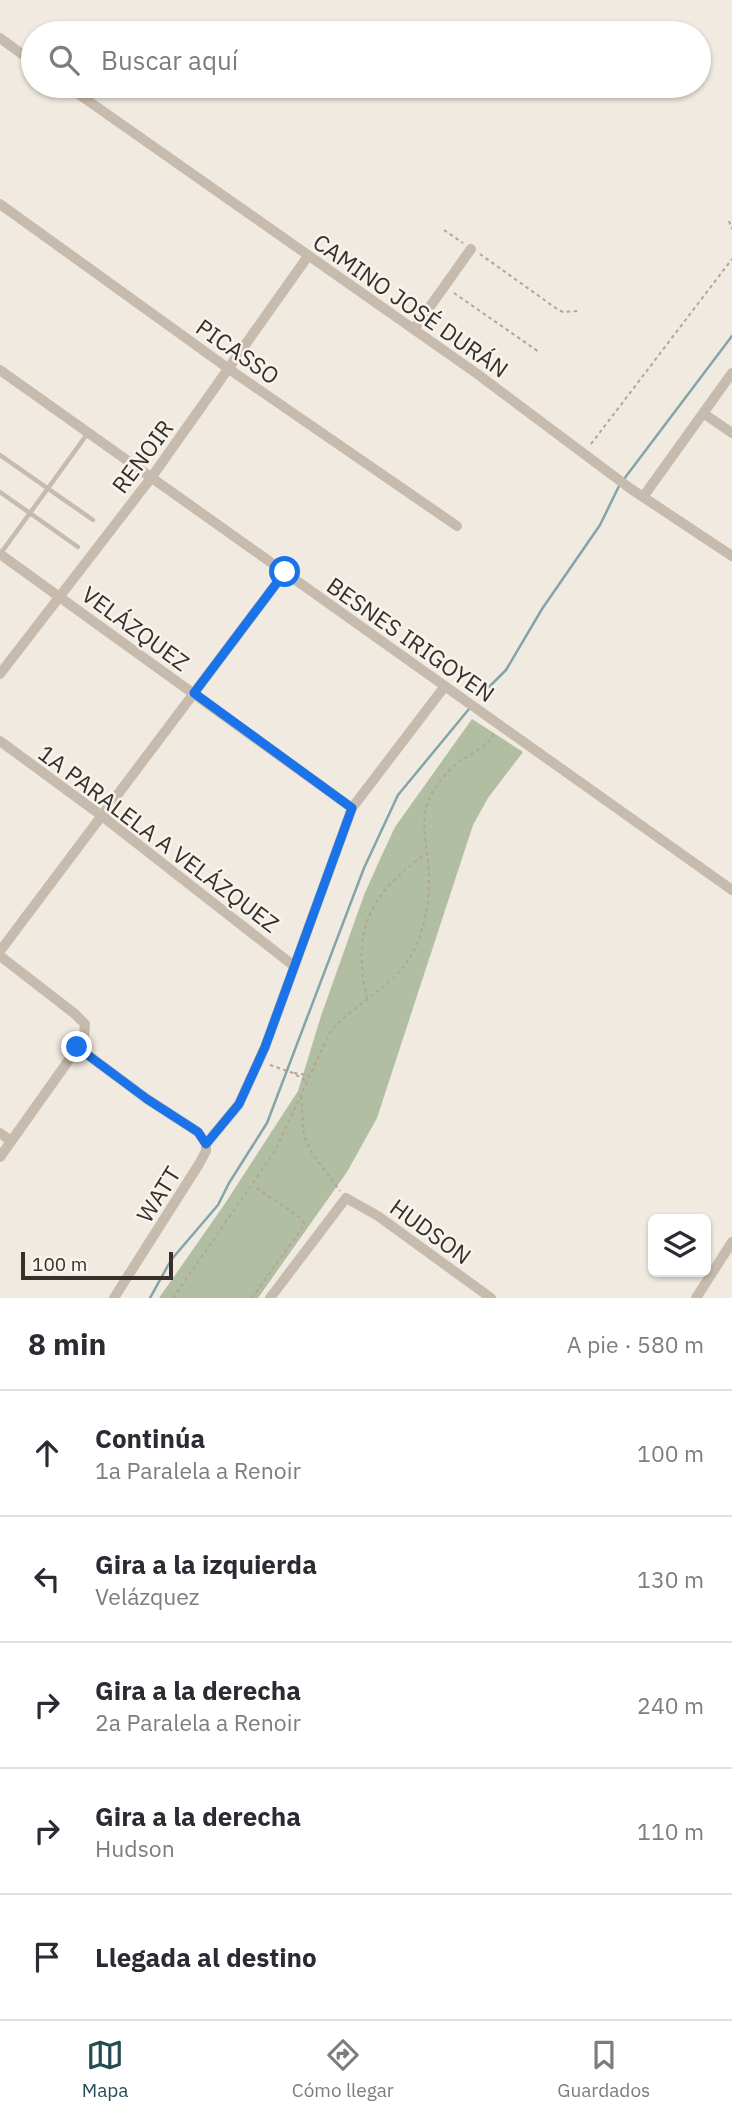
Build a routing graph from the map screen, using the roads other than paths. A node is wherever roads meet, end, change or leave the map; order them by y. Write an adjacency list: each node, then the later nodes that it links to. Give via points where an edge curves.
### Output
1 (0, 38): 2 (street)
2 (21, 53)
3 (84, 98): 6 (street, CAMINO JOSÉ DURÁN)
4 (0, 204): 8 (street, PICASSO)
5 (471, 249): 7 (street)
6 (308, 256): 7 (street, CAMINO JOSÉ DURÁN); 8 (street, RENOIR)
7 (414, 329): 18 (street, CAMINO JOSÉ DURÁN)
8 (229, 369): 15 (street, RENOIR); 21 (street, PICASSO)
9 (0, 370): 12 (street, BESNES IRIGOYEN)
10 (732, 373): 11 (street)
11 (703, 413): 13 (street); 18 (street)
12 (88, 433): 15 (street, BESNES IRIGOYEN); 16 (lane)
13 (732, 433)
14 (0, 454): 16 (lane)
15 (151, 478): 25 (street, BESNES IRIGOYEN); 26 (street, RENOIR)
16 (48, 488): 19 (lane); 20 (lane)
17 (0, 492): 19 (lane)
18 (643, 497): 24 (street, CAMINO JOSÉ DURÁN)
19 (30, 513): 22 (lane); 23 (lane)
20 (93, 520)
21 (457, 526)
22 (78, 547)
23 (0, 554): 26 (street, VELÁZQUEZ)
24 (732, 556)
25 (285, 572): 28 (street, BESNES IRIGOYEN); 29 (street)
26 (58, 596): 27 (street, RENOIR); 29 (street, VELÁZQUEZ)
27 (0, 674)
28 (445, 686): 31 (street, WATT); 33 (street, BESNES IRIGOYEN)
29 (194, 693): 31 (street, VELÁZQUEZ); 32 (street)
30 (0, 741): 32 (street, 1A PARALELA A VELÁZQUEZ)
31 (352, 808): 36 (street, WATT)
32 (102, 816): 34 (street); 36 (street, 1A PARALELA A VELÁZQUEZ)
33 (732, 890)
34 (0, 951)
35 (0, 956): 37 (street, via 75,1014 85,1026)
36 (294, 966): 40 (street, WATT, via 239,1104)
37 (77, 1047): 39 (street); 40 (street, via 198,1132)
38 (0, 1133): 39 (street)
39 (12, 1141): 41 (street)
40 (206, 1144): 43 (street, WATT, via 199,1164)
41 (0, 1157)
42 (732, 1242): 46 (street)
43 (114, 1298)
44 (270, 1298): 45 (street, HUDSON, via 346,1198)
45 (491, 1298)
46 (695, 1298)

